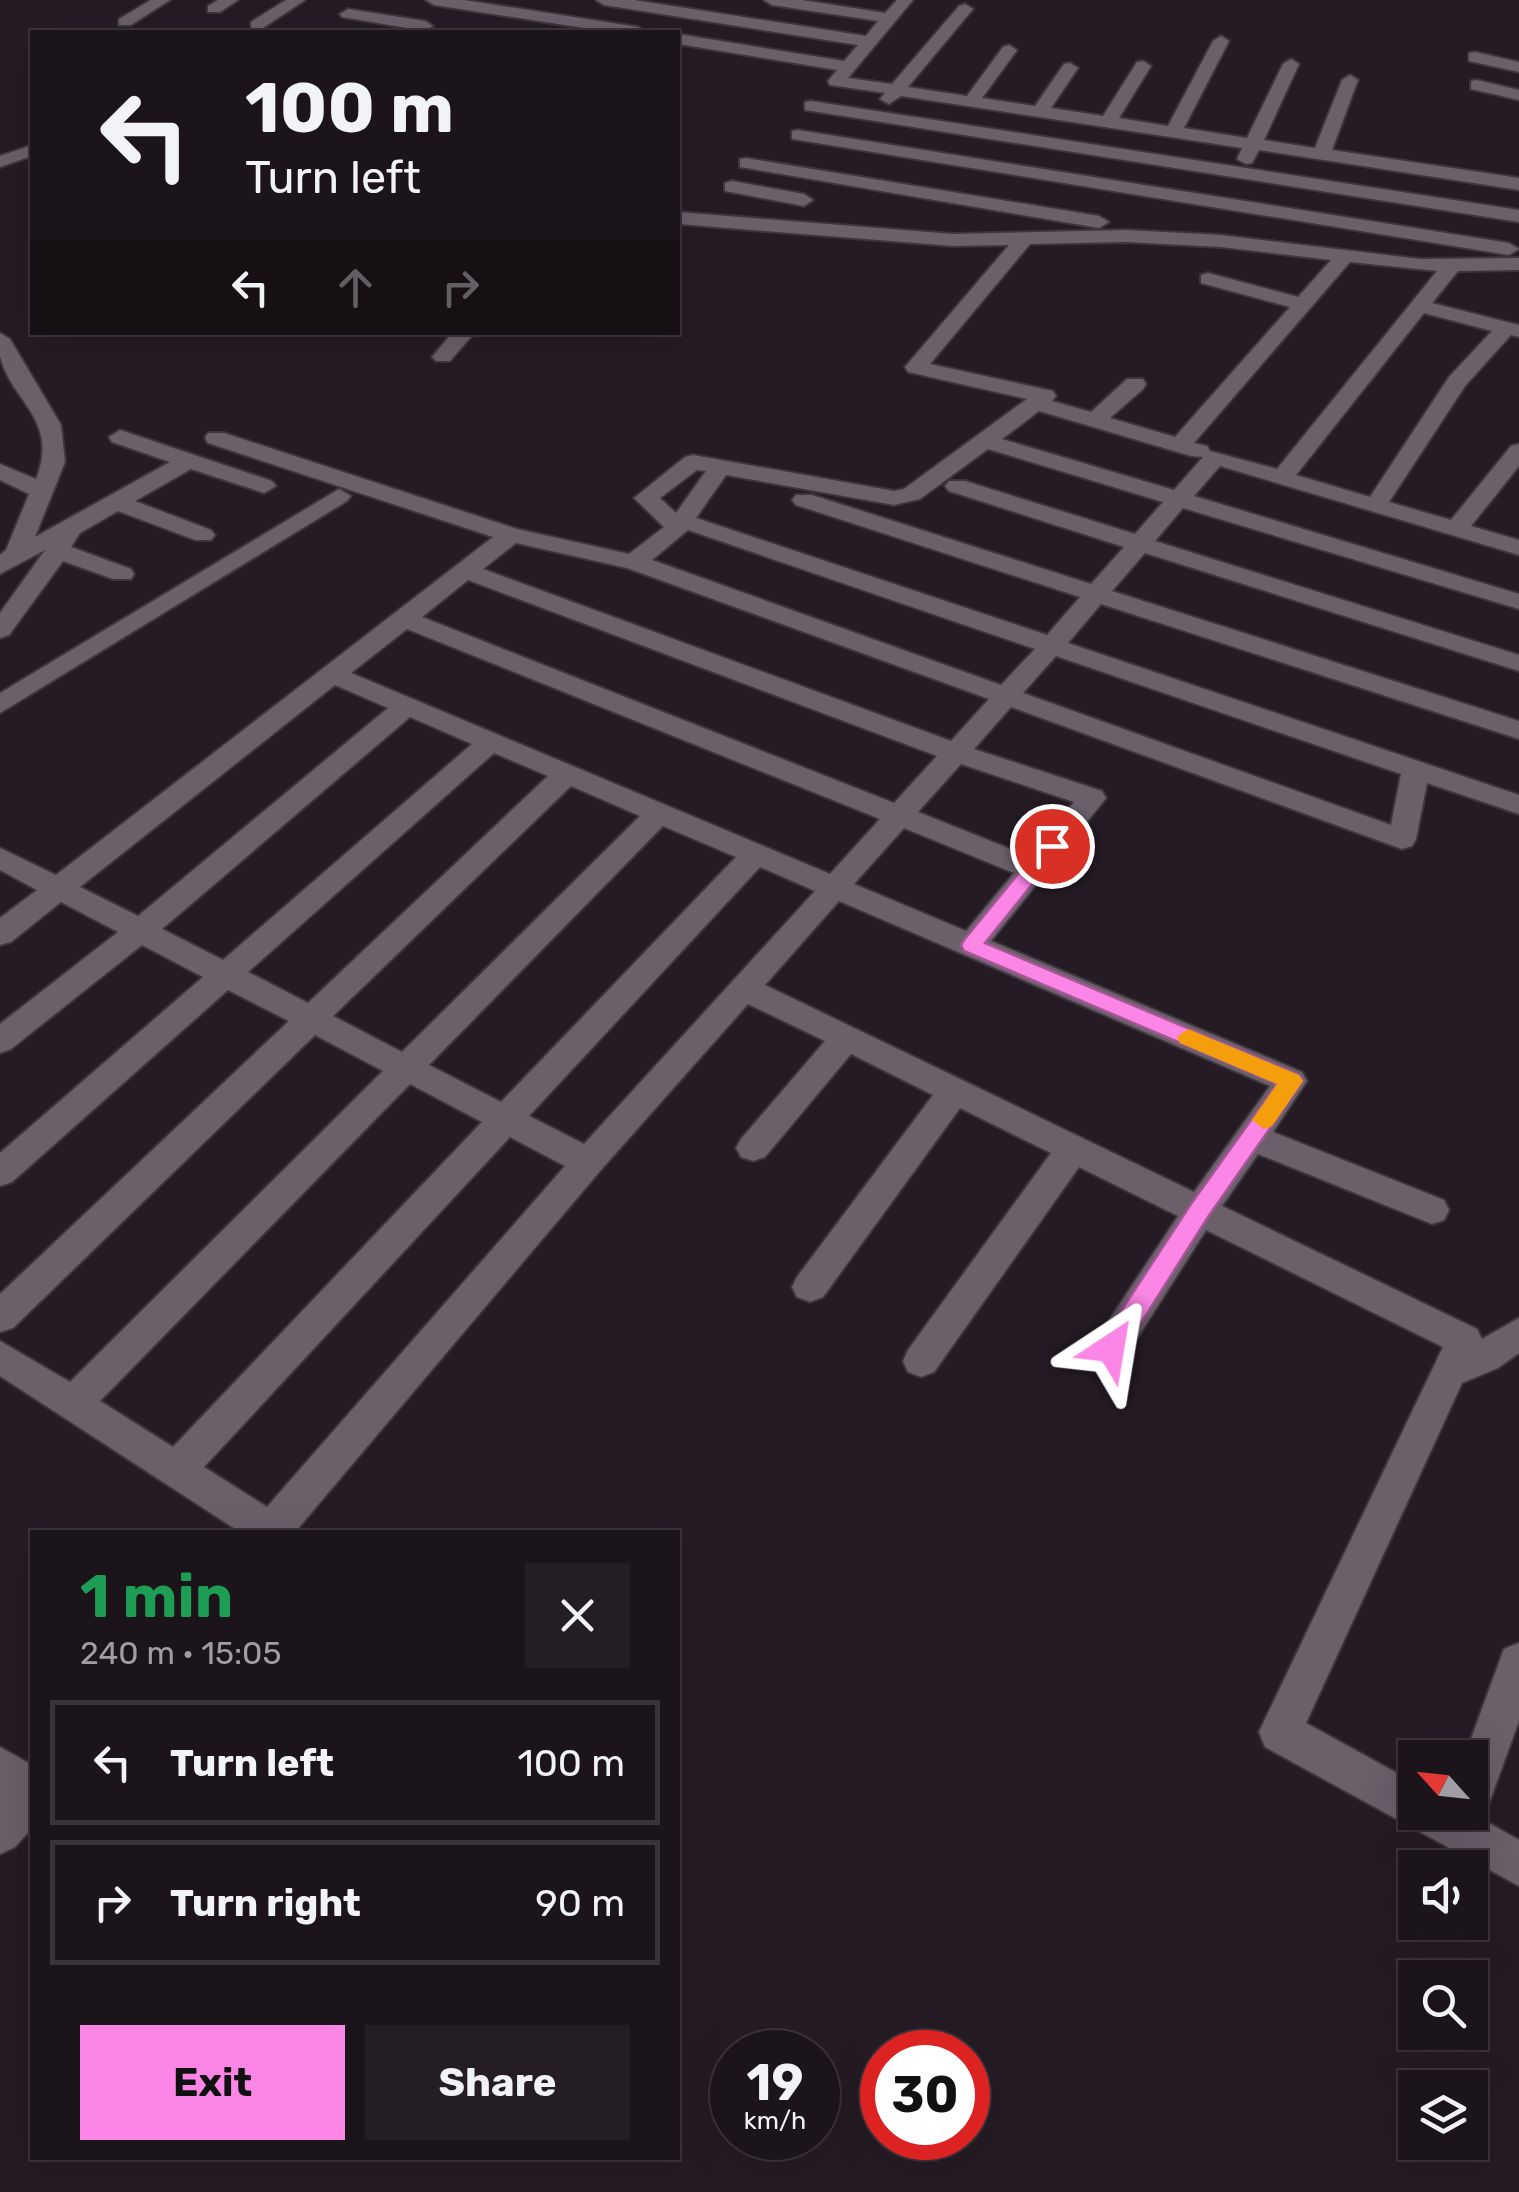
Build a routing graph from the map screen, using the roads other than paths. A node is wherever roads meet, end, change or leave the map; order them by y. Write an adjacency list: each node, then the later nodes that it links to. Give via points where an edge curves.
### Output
1 (162, 0): 14 (street)
2 (230, 0): 12 (street)
3 (297, 0): 15 (street)
4 (370, 0): 16 (street, via 341,18)
5 (434, 0): 9 (street)
6 (604, 0): 19 (street)
7 (773, 0): 10 (street)
8 (904, 0): 13 (street)
9 (458, 2): 16 (street); 17 (street)
10 (834, 4): 13 (street)
11 (965, 9): 30 (street)
12 (214, 10)
13 (886, 18): 19 (street)
14 (124, 22)
15 (257, 25)
16 (420, 29)
17 (626, 30)
18 (680, 39): 24 (street)
19 (867, 41): 24 (street)
20 (1221, 41): 37 (street)
21 (1009, 50): 32 (street)
22 (1475, 57): 26 (street)
23 (1292, 64): 40 (street)
24 (845, 66): 30 (street, via 836,81)
25 (1143, 66): 36 (street)
26 (1519, 67)
27 (1070, 68): 34 (street)
28 (1350, 80): 42 (street)
29 (1477, 85): 31 (street)
30 (898, 88): 32 (street); 35 (street)
31 (1519, 95)
32 (972, 100): 34 (street)
33 (811, 106): 35 (street)
34 (1040, 111): 36 (street)
35 (874, 116): 39 (street); 46 (street)
36 (1109, 121): 37 (street)
37 (1174, 131): 40 (street)
38 (798, 135): 39 (street)
39 (852, 144): 47 (street); 51 (street)
40 (1256, 144): 42 (street); 46 (street)
41 (30, 151): 44 (street)
42 (1322, 154): 48 (street)
43 (1519, 160): 48 (street)
44 (0, 162)
45 (746, 164): 47 (street)
46 (1238, 172): 51 (street); 52 (street)
47 (826, 177): 50 (street); 56 (street)
48 (1511, 183)
49 (732, 187): 50 (street)
50 (804, 200): 54 (street)
51 (1222, 204): 57 (street)
52 (1519, 216)
53 (680, 218): 54 (street)
54 (785, 226): 55 (street)
55 (1022, 240): 56 (street); 71 (street, via 916,367 1045,396)
56 (1191, 241): 58 (street)
57 (1519, 251)
58 (1343, 258): 60 (street); 62 (street)
59 (1519, 264): 60 (street)
60 (1452, 265): 63 (street)
61 (1208, 278): 62 (street)
62 (1303, 304): 76 (street)
63 (1420, 306): 64 (street); 83 (street)
64 (1513, 330): 90 (street, via 1458,382)
65 (462, 335): 67 (street)
66 (0, 340): 68 (street)
67 (443, 357)
68 (25, 381): 70 (street); 86 (street, via 50,425 54,462)
69 (1135, 384): 72 (street)
70 (0, 394)
71 (1035, 403): 72 (street); 82 (street, via 912,494 894,498)
72 (1094, 420): 76 (street)
73 (120, 437): 79 (street)
74 (216, 438): 95 (street)
75 (996, 444): 88 (street)
76 (1182, 444): 78 (street)
77 (1519, 451): 93 (street)
78 (1215, 457): 83 (street); 88 (street)
79 (186, 462): 84 (street); 89 (street)
80 (720, 467): 82 (street); 91 (street); 91 (street, via 692,462 646,498)
81 (0, 471): 86 (street)
82 (768, 476): 103 (street, via 800,498)
83 (1282, 478): 90 (street)
84 (264, 486)
85 (956, 486): 96 (street)
86 (42, 491): 99 (street)
87 (339, 496): 111 (street)
88 (1183, 498): 96 (street); 104 (street)
89 (117, 502): 92 (street); 94 (street)
90 (1376, 506): 93 (street)
91 (680, 524): 100 (street); 107 (street)
92 (71, 528): 98 (street); 99 (street)
93 (1456, 529): 97 (street)
94 (203, 535)
95 (511, 535): 100 (street); 101 (street)
96 (1139, 544): 103 (street); 108 (street)
97 (1519, 548)
98 (58, 550): 102 (street); 106 (street)
99 (9, 552)
100 (634, 562): 110 (street)
101 (466, 571): 105 (street); 115 (street)
102 (122, 574)
103 (1098, 594): 107 (street); 113 (street)
104 (1519, 602)
105 (404, 619): 109 (street); 120 (street)
106 (0, 630)
107 (1053, 644): 110 (street); 116 (street)
108 (1519, 663)
109 (334, 675): 112 (street); 125 (street)
110 (1005, 698): 115 (street); 116 (street, via 1402,839)
111 (0, 706)
112 (407, 706): 114 (street); 126 (street)
113 (1519, 730)
114 (490, 742): 117 (street); 129 (street)
115 (956, 753): 120 (street); 123 (street, via 1092,798)
116 (1416, 769): 118 (street)
117 (568, 774): 119 (street); 131 (street)
118 (1519, 805)
119 (659, 813): 121 (street); 134 (street)
120 (900, 815): 123 (street); 124 (street)
121 (756, 854): 124 (street); 136 (street)
122 (0, 858): 125 (street)
123 (1032, 869): 128 (street)
124 (834, 888): 128 (street); 130 (street)
125 (60, 889): 126 (street); 127 (street)
126 (141, 930): 129 (street); 133 (street)
127 (0, 934)
128 (971, 945): 137 (street, via 1291,1081)
129 (224, 976): 131 (street); 141 (street)
130 (744, 988): 132 (street); 140 (street)
131 (310, 1020): 134 (street); 145 (street)
132 (846, 1038): 135 (street); 138 (street)
133 (0, 1041)
134 (406, 1068): 136 (street); 151 (street)
135 (954, 1091): 139 (street); 144 (street)
136 (505, 1120): 140 (street); 152 (street)
137 (1252, 1136): 142 (street); 143 (street)
138 (752, 1148)
139 (1074, 1149): 142 (street); 149 (street)
140 (588, 1162): 154 (street)
141 (0, 1173)
142 (1200, 1210): 147 (street); 150 (street, via 1464,1340)
143 (1432, 1210)
144 (810, 1287)
145 (0, 1316)
146 (1519, 1334): 150 (street)
147 (1111, 1348)
148 (0, 1357): 151 (street)
149 (921, 1361)
150 (1449, 1372): 160 (street, via 1280,1732)
151 (74, 1404): 152 (street)
152 (176, 1470): 153 (street)
153 (267, 1530)
154 (272, 1530)
155 (1519, 1663): 156 (street)
156 (1486, 1740)
157 (0, 1768): 158 (street)
158 (30, 1792)
159 (30, 1796): 162 (street)
160 (1398, 1797)
161 (1475, 1830): 163 (street)
162 (0, 1832)
163 (1519, 1864)

